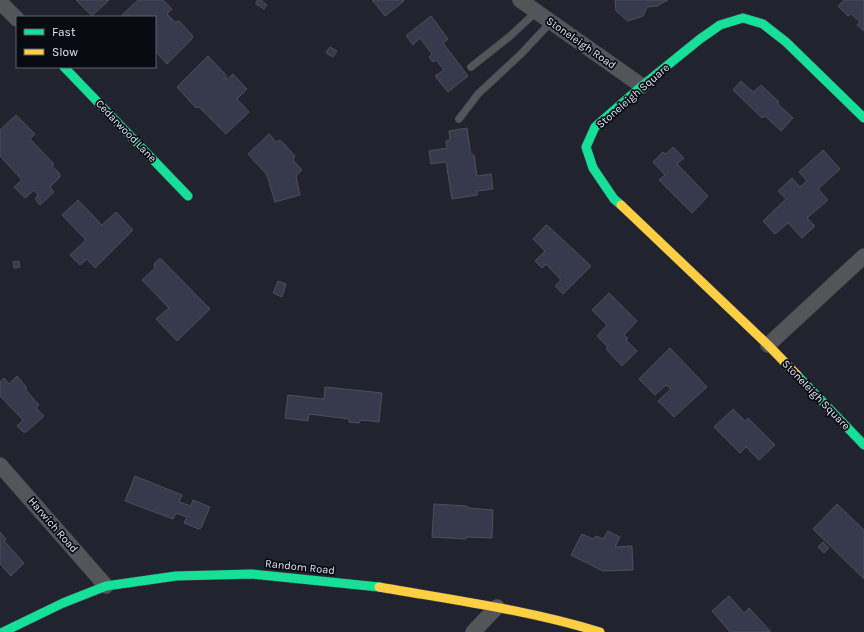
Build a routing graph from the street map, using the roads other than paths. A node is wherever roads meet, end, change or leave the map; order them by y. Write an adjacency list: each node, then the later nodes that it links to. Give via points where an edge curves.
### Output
1 (520, 0): 3 (street, Stoneleigh Road)
2 (0, 2): 4 (street)
3 (536, 12): 5 (street, Stoneleigh Road); 6 (lane, via 510,37)
4 (16, 18)
5 (551, 22): 8 (street, Stoneleigh Road); 10 (lane, via 478,94)
6 (471, 67)
7 (65, 68): 11 (street, Cedarwood Lane)
8 (642, 86): 9 (street, Stoneleigh Square, via 720,25 742,18 763,24 786,42); 13 (street, Stoneleigh Square, via 595,127 586,148 593,168 614,199)
9 (864, 118)
10 (459, 120)
11 (188, 196)
12 (864, 256): 13 (street)
13 (768, 346): 14 (street, Stoneleigh Square)
14 (864, 445)
15 (0, 464): 16 (street, Harwich Road)
16 (106, 586): 17 (street, Random Road, via 176,576 252,574 377,587); 18 (street, Random Road, via 63,603)
17 (497, 606): 19 (street); 20 (street, Random Road)
18 (3, 632)
19 (473, 632)
20 (600, 632)

